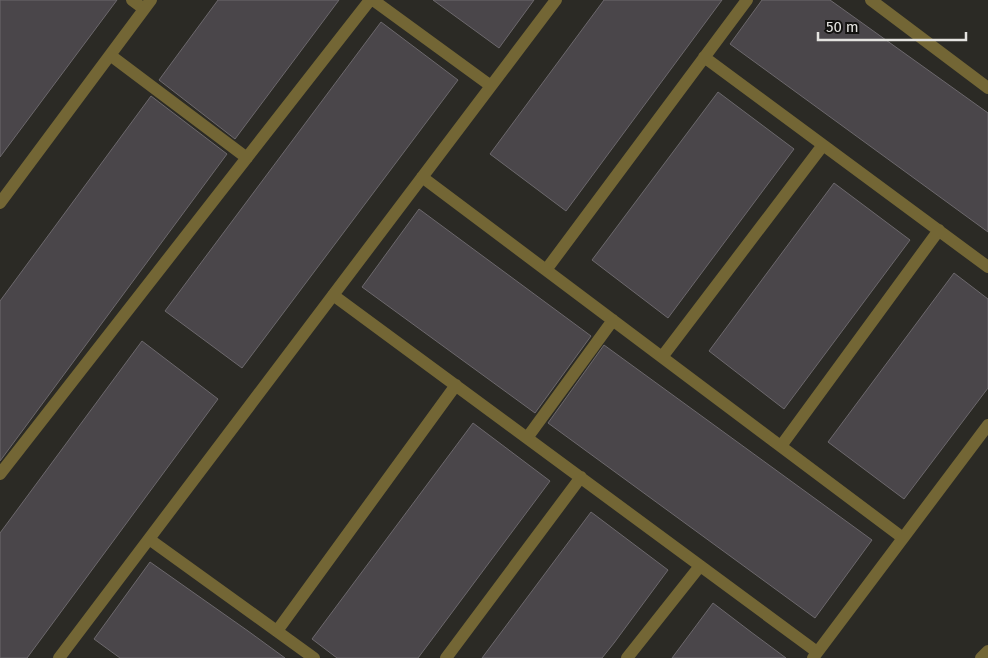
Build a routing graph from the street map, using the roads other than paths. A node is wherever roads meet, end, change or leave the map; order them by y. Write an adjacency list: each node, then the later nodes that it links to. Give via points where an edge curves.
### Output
1 (132, 0): 6 (street)
2 (372, 0): 9 (street); 12 (street)
3 (556, 0): 9 (street)
4 (747, 0): 8 (street)
5 (871, 0): 10 (street)
6 (147, 5): 7 (street)
7 (110, 55): 12 (street); 14 (street)
8 (704, 57): 11 (street); 17 (street)
9 (491, 86): 13 (street)
10 (988, 88)
11 (823, 145): 15 (street); 20 (street)
12 (247, 158): 25 (street)
13 (422, 177): 17 (street); 18 (street)
14 (0, 203)
15 (939, 230): 16 (street); 24 (street)
16 (988, 267)
17 (546, 270): 19 (street)
18 (334, 295): 21 (street); 28 (street)
19 (613, 320): 20 (street); 23 (street)
20 (662, 356): 24 (street)
21 (456, 385): 23 (street); 30 (street)
22 (988, 425): 27 (street)
23 (527, 438): 26 (street)
24 (781, 446): 27 (street)
25 (0, 474)
26 (580, 477): 29 (street); 35 (street)
27 (903, 538): 32 (street)
28 (149, 539): 30 (street); 33 (street)
29 (700, 566): 32 (street); 36 (street)
30 (277, 631): 34 (street)
31 (988, 651): 37 (street)
32 (815, 655)
33 (65, 656)
34 (314, 658)
35 (446, 658)
36 (627, 658)
37 (981, 658)

